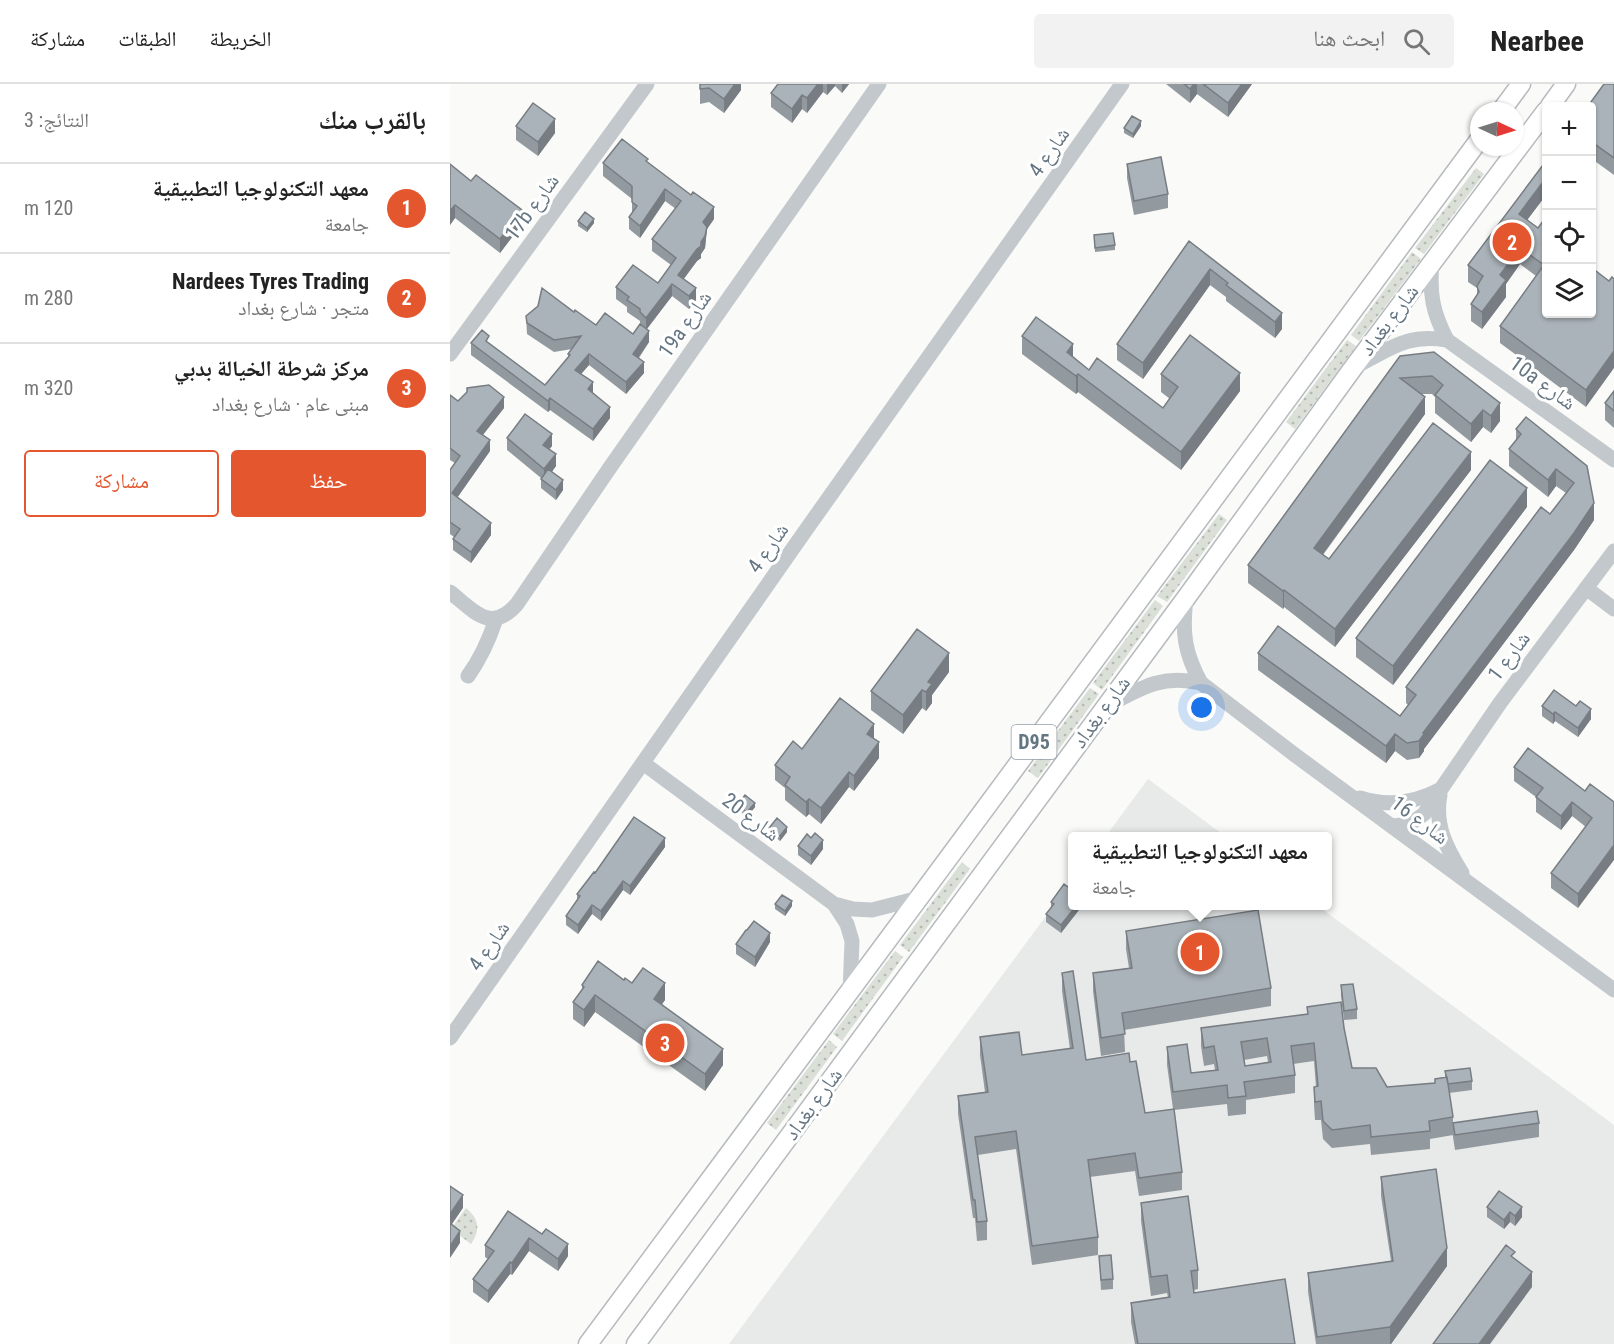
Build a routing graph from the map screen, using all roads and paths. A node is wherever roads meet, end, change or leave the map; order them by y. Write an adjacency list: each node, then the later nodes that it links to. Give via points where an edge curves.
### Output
1 (647, 84): 12 (street, 17b شارع)
2 (879, 84): 17 (street, 19a شارع)
3 (1122, 84): 26 (street, شارع 4)
4 (1521, 84): 6 (main road)
5 (1566, 84): 7 (main road)
6 (1508, 102)
7 (1553, 102)
8 (1542, 116): 10 (main road, شارع بغداد / D95)
9 (1470, 152): 31 (main road, شارع بغداد / D95)
10 (1432, 263): 11 (street, via 1431,296); 13 (main road, شارع بغداد / D95)
11 (1447, 340): 13 (street, via 1410,339); 14 (street, 10a شارع)
12 (450, 354)
13 (1353, 368): 19 (main road, شارع بغداد / D95)
14 (1614, 460)
15 (1614, 551): 16 (street, شارع 1)
16 (1586, 588): 21 (street); 27 (street, شارع 1)
17 (527, 590): 20 (street, via 498,607 480,608); 22 (street, 19a شارع, via 512,610)
18 (450, 592): 20 (street)
19 (1186, 598): 24 (street, شارع 16, via 1186,648); 25 (main road, شارع بغداد / D95)
20 (464, 603): 22 (street, via 479,616)
21 (1614, 609)
22 (496, 619): 23 (street, via 490,639)
23 (468, 676)
24 (1201, 683): 25 (street, شارع 16, via 1171,679 1156,682); 28 (street, شارع 16)
25 (1106, 706): 36 (main road, شارع بغداد / D95)
26 (643, 763): 32 (street, شارع 20); 35 (street, شارع 4)
27 (1441, 789): 28 (street, via 1421,799 1399,803); 29 (street, شارع 1, via 1418,820); 30 (street, via 1441,832)
28 (1351, 795): 29 (street, شارع 16)
29 (1393, 826): 30 (street, شارع 16)
30 (1468, 881): 33 (street, شارع 16)
31 (919, 897): 32 (street, شارع 20, via 872,910); 34 (main road, شارع بغداد / D95)
32 (834, 904): 34 (street, شارع 20, via 852,941)
33 (1614, 990)
34 (850, 992): 37 (main road, شارع بغداد / D95)
35 (450, 1038)
36 (682, 1283): 38 (main road, شارع بغداد / D95); 39 (main road)
37 (588, 1344)
38 (636, 1344)
39 (648, 1344)

